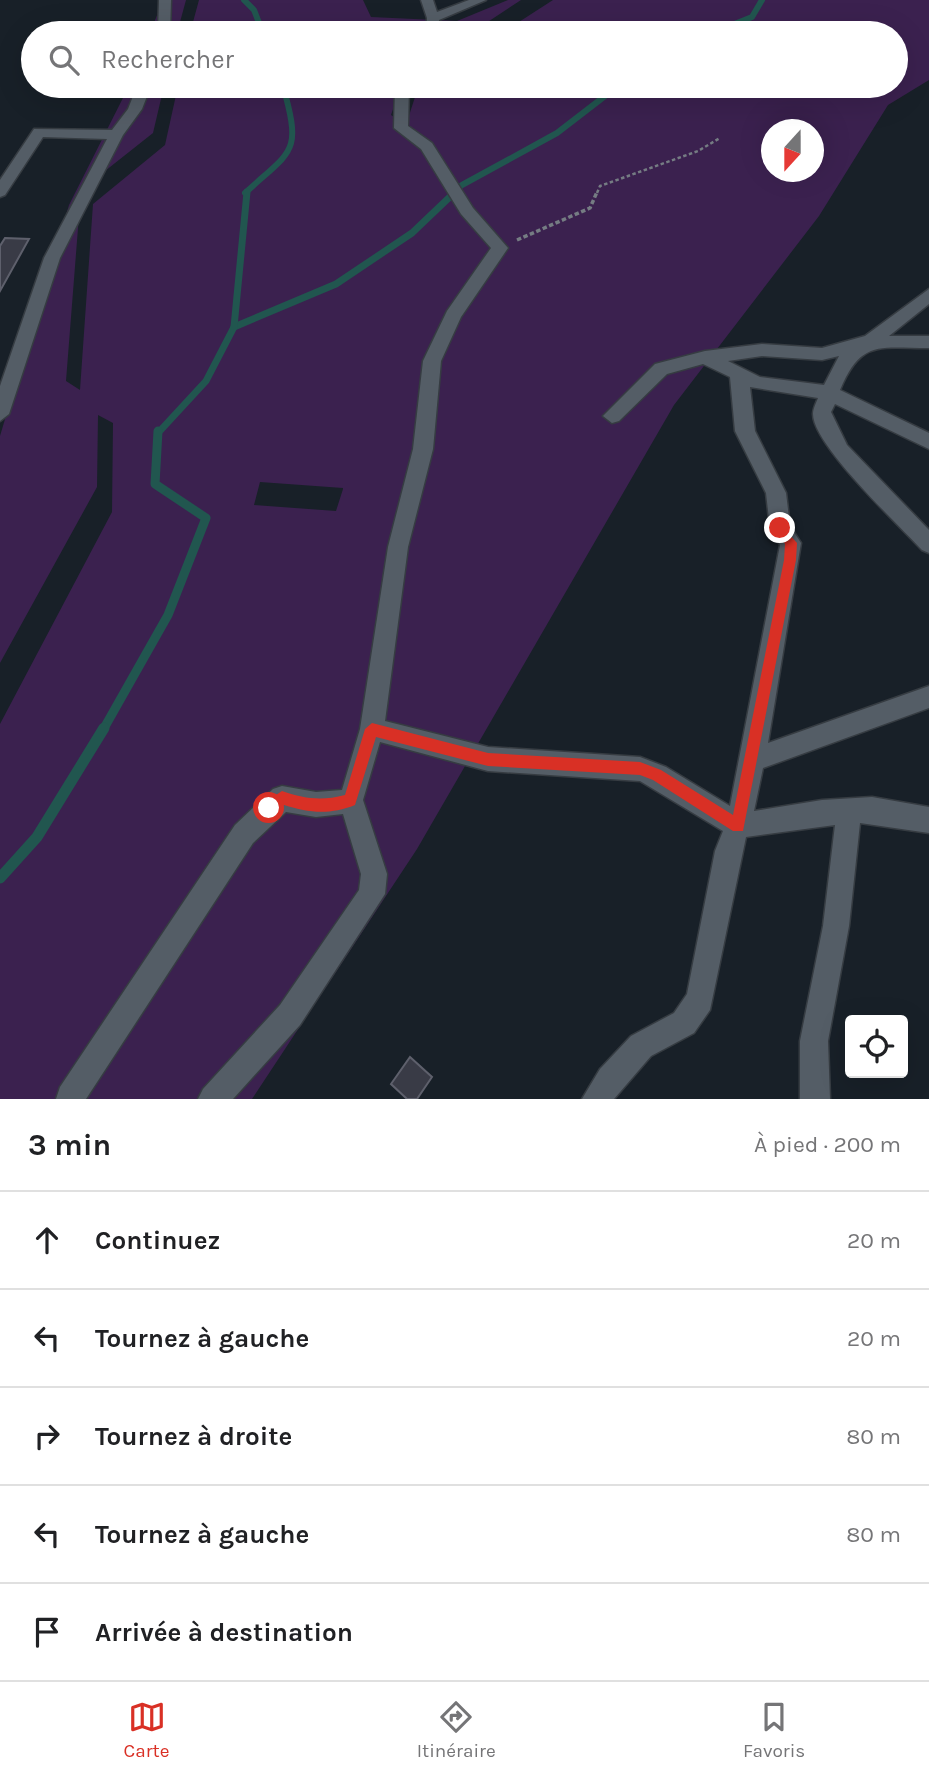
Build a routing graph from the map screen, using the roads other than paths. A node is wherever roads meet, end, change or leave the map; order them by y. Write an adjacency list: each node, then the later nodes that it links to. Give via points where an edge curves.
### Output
1 (164, 0): 5 (street)
2 (426, 0): 4 (street)
3 (480, 0): 4 (street)
4 (433, 18): 6 (street)
5 (164, 21)
6 (433, 21)
7 (139, 98): 9 (street)
8 (402, 98): 22 (street, via 401,128 427,146 467,211 500,248 453,315 432,361 423,449 398,547)
9 (116, 135): 10 (street, via 38,132); 17 (street, via 52,258)
10 (0, 192)
11 (929, 295): 12 (street)
12 (865, 342): 13 (street); 14 (street, via 822,354 762,351); 16 (street, via 843,362)
13 (929, 342)
14 (705, 357): 15 (street); 18 (street, via 661,369)
15 (739, 375): 16 (street, via 757,383); 23 (street, via 745,431 776,493 780,528 791,543)
16 (829, 393): 19 (street); 20 (street, via 822,412 835,443)
17 (0, 414)
18 (612, 416)
19 (929, 442)
20 (929, 544)
21 (929, 697): 23 (street)
22 (372, 729): 24 (street); 27 (street, via 488,760 640,769)
23 (753, 759): 27 (street)
24 (351, 800): 28 (street, via 305,806 282,798 244,834); 29 (street, via 374,873 372,894 290,1015)
25 (849, 812): 26 (street, via 872,810); 27 (street); 31 (street, via 814,1041)
26 (929, 820)
27 (738, 826): 30 (street, via 728,850 700,1000 684,1023 640,1046)
28 (70, 1097)
29 (213, 1099)
30 (597, 1099)
31 (815, 1099)

